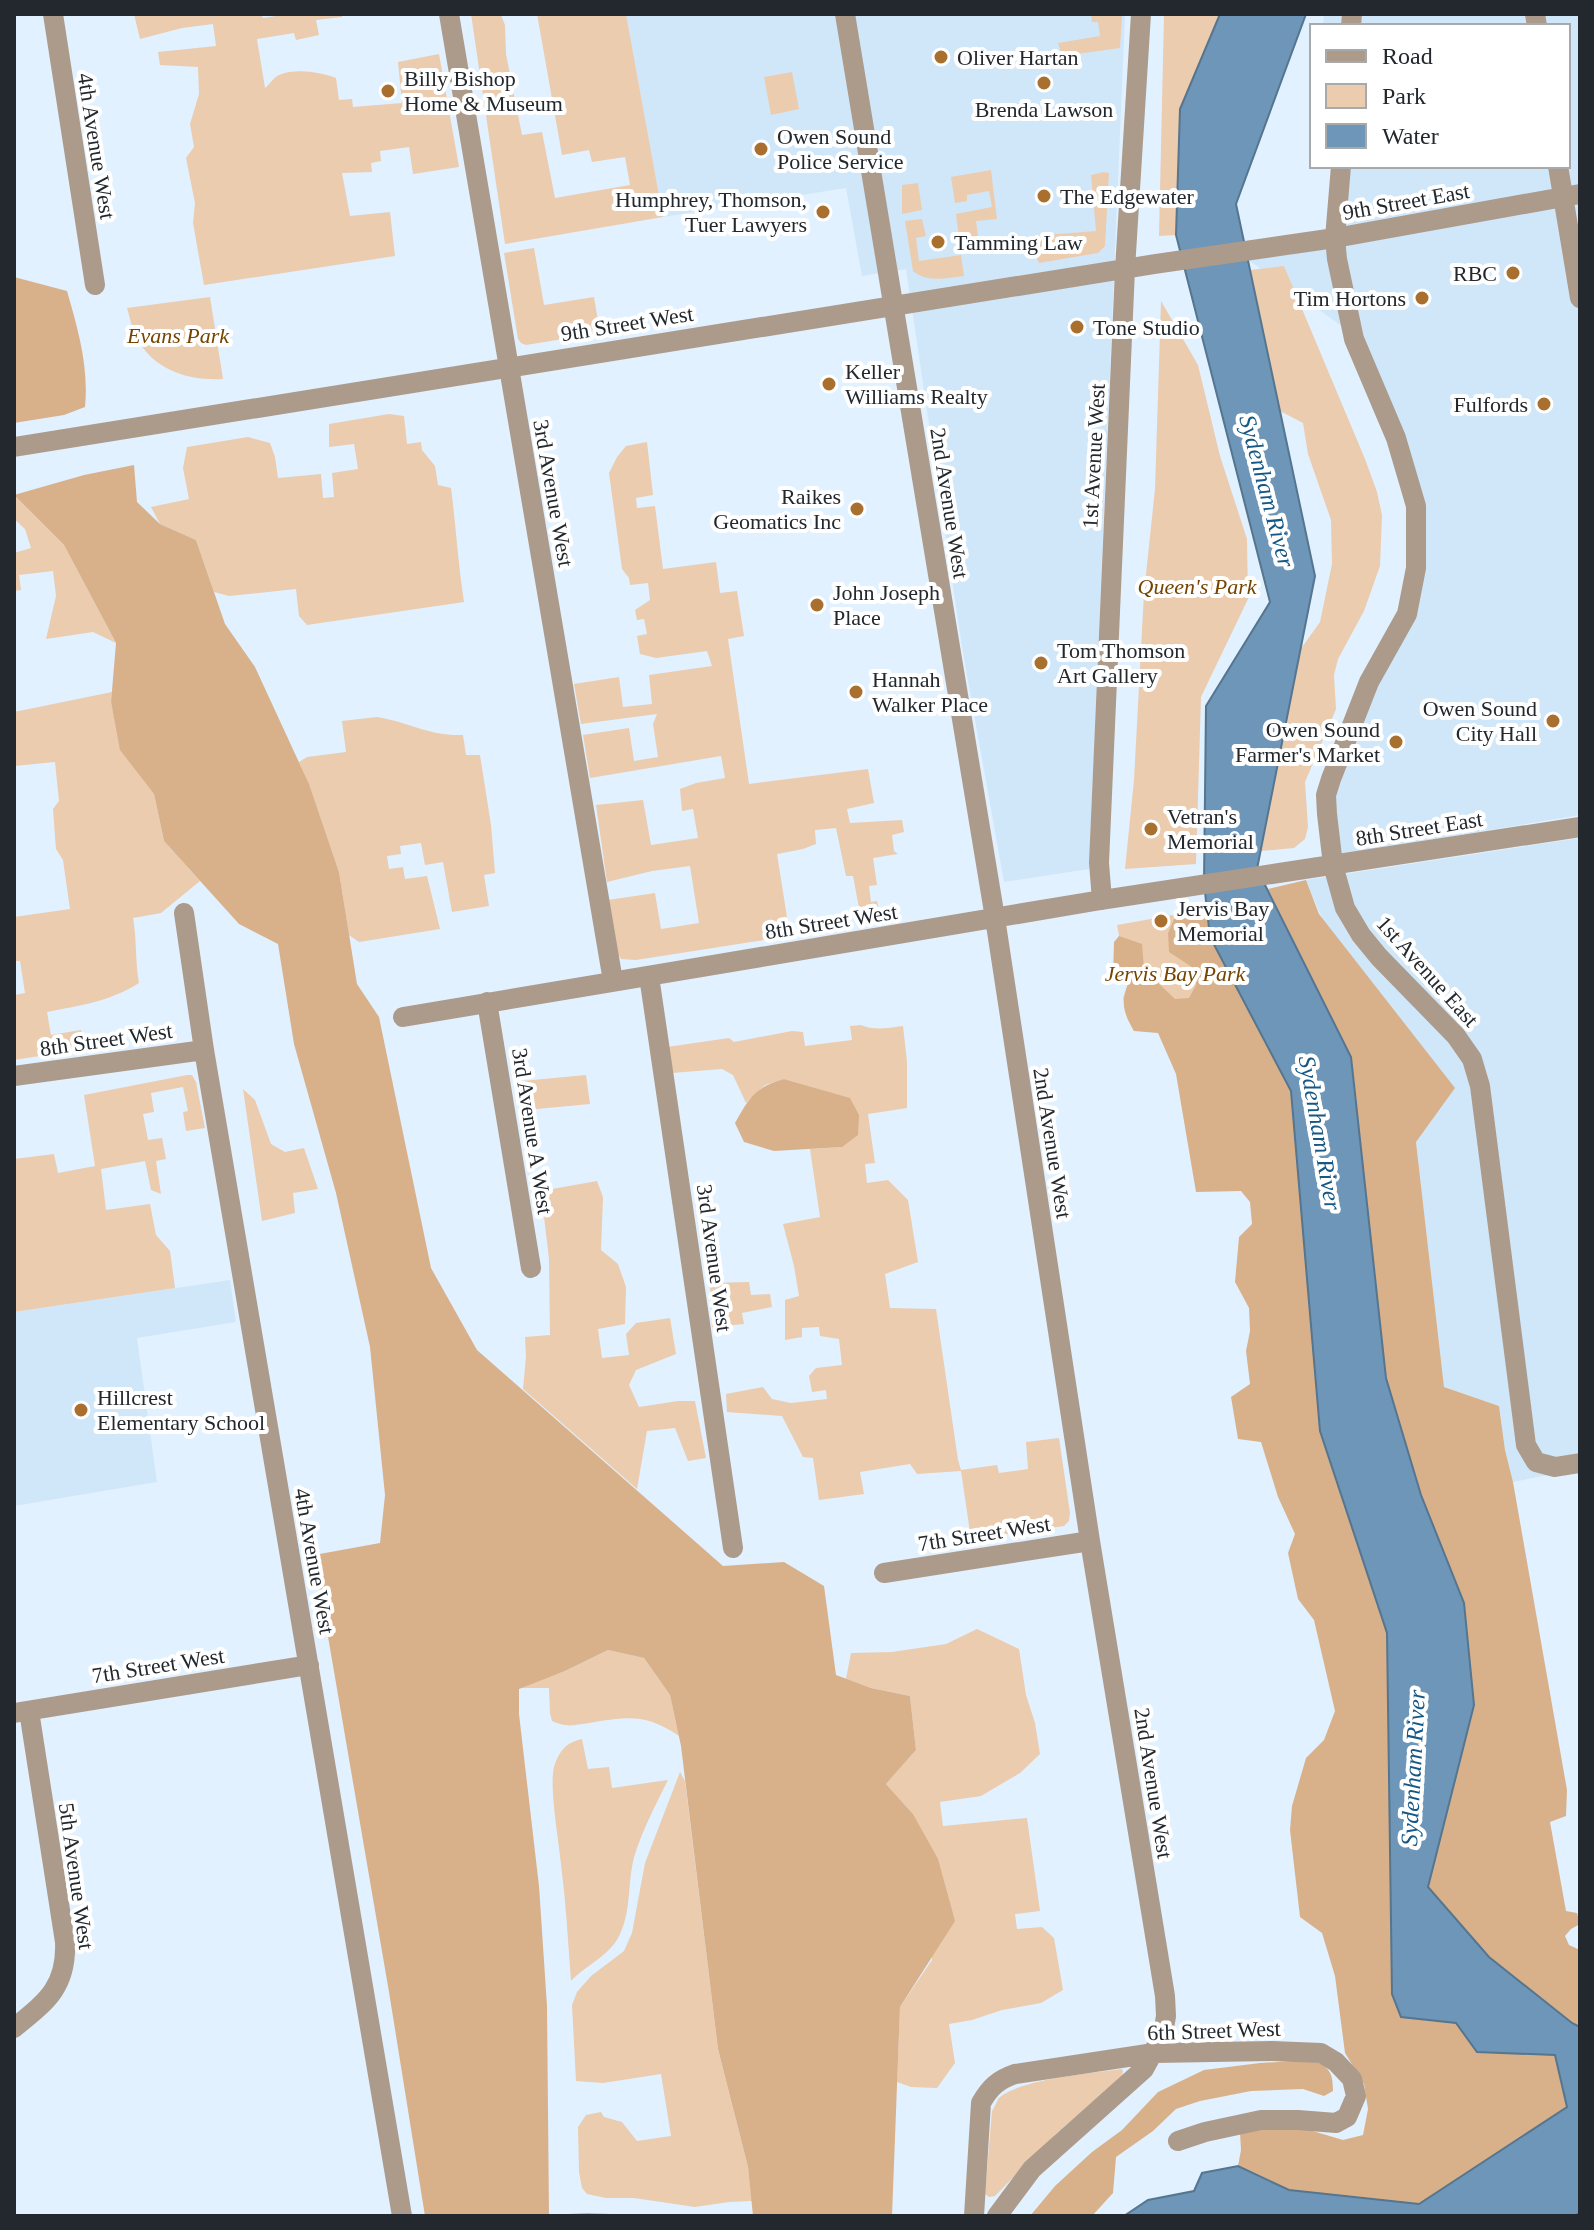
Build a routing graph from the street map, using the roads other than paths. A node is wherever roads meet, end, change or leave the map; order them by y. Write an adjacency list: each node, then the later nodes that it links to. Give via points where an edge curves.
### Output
1 (53, 14): 11 (street, 4th Avenue West)
2 (449, 14): 14 (street, 3rd Avenue West)
3 (845, 14): 13 (street, 2nd Avenue West)
4 (1141, 14): 10 (street, 1st Avenue West)
5 (1341, 168): 8 (street, 1st Avenue East)
6 (1559, 168): 7 (street)
7 (1571, 195): 8 (street, 9th Street East); 12 (street)
8 (1335, 238): 9 (street, 9th Street East); 17 (street, 1st Avenue East, via 1354,339 1396,438 1416,506 1416,568 1407,614 1369,682 1326,795)
9 (1248, 250): 10 (street, 9th Street West)
10 (1125, 269): 13 (street, 9th Street West); 19 (street, 1st Avenue West, via 1099,863)
11 (95, 285)
12 (1580, 298)
13 (893, 307): 14 (street, 9th Street West); 21 (street, 2nd Avenue West)
14 (507, 366): 15 (street, 9th Street West); 23 (street, 3rd Avenue West)
15 (14, 447)
16 (1580, 827): 17 (street, 8th Street East)
17 (1333, 865): 18 (street, 8th Street East); 29 (street, 1st Avenue East, via 1345,908 1361,935 1472,1059 1480,1086 1526,1445 1536,1462 1555,1467)
18 (1266, 876): 19 (street, 8th Street West)
19 (1102, 900): 21 (street, 8th Street West)
20 (184, 913): 26 (street, 4th Avenue West)
21 (995, 918): 22 (street, 8th Street West); 30 (street, 2nd Avenue West)
22 (649, 976): 23 (street, 8th Street West); 31 (street, 3rd Avenue West)
23 (613, 981): 24 (street, 8th Street West)
24 (487, 1002): 25 (street, 8th Street West); 28 (street, 3rd Avenue A West)
25 (403, 1017)
26 (204, 1050): 27 (street, 8th Street West); 33 (street, 4th Avenue West)
27 (14, 1076)
28 (531, 1268)
29 (1580, 1463)
30 (1090, 1541): 32 (street, 7th Street West); 36 (street, 2nd Avenue West, via 1165,1996 1163,2034)
31 (733, 1548)
32 (884, 1573)
33 (309, 1665): 34 (street, 7th Street West); 38 (street, 4th Avenue West)
34 (21, 1712): 35 (street, 5th Avenue West, via 66,1960 54,1992)
35 (14, 2028)
36 (1154, 2053): 37 (street, 6th Street West, via 1321,2053 1352,2079 1356,2096 1347,2117 1336,2123 1261,2120); 39 (street, 6th Street West, via 1000,2079 981,2103); 40 (street, 2nd Avenue West, via 1133,2082 1032,2169)
37 (1178, 2141)
38 (402, 2216)
39 (974, 2216)
40 (997, 2216)

